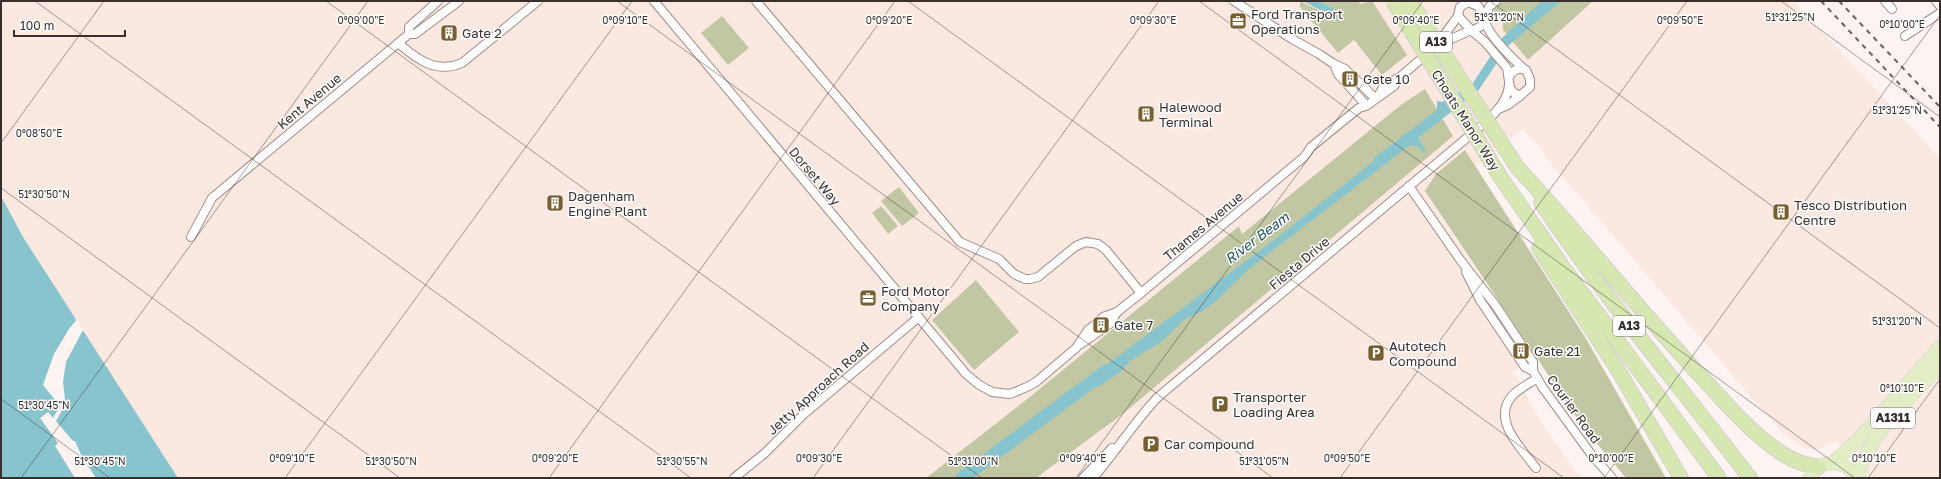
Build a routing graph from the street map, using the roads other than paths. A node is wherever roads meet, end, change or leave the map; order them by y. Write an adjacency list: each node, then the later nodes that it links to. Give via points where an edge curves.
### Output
1 (438, 1): 19 (street, via 410,27)
2 (459, 1): 19 (street, Kent Avenue, via 415,34)
3 (538, 1): 21 (street, via 462,63 452,67 442,68 428,64)
4 (654, 1): 35 (street, Dorset Way)
5 (756, 1): 34 (street, via 960,242 999,259 1014,274 1025,279 1038,277 1076,246 1086,242 1098,244 1106,250)
6 (1234, 1): 23 (street)
7 (1393, 1): 31 (highway, Choats Manor Way / A13, bridge)
8 (1410, 1): 30 (highway, Choats Manor Way / A13, bridge)
9 (1496, 1): 17 (street, via 1489,8)
10 (1885, 1): 14 (street)
11 (1936, 1): 13 (street)
12 (1466, 2): 16 (street); 17 (street, via 1478,6)
13 (1940, 6)
14 (1892, 9)
15 (1940, 13): 20 (street)
16 (1458, 16): 18 (street); 22 (street, Thames Avenue)
17 (1485, 19): 18 (street, via 1481,28); 24 (street, via 1488,29)
18 (1472, 31): 22 (street, Thames Avenue); 25 (street, via 1486,42 1507,68)
19 (409, 34): 21 (street, Kent Avenue)
20 (1905, 36)
21 (398, 43): 33 (street, Kent Avenue, via 212,198)
22 (1438, 45): 27 (street, Thames Avenue, via 1399,78 1386,84)
23 (1334, 64): 27 (street, via 1349,71); 28 (street, via 1338,74)
24 (1526, 70): 25 (street, via 1515,70); 26 (street, via 1531,85)
25 (1509, 81): 26 (street, via 1512,91); 29 (street, Fiesta Drive, via 1508,94)
26 (1521, 95): 29 (street, Fiesta Drive)
27 (1377, 97): 28 (street, Thames Avenue)
28 (1366, 105): 34 (street, Thames Avenue, via 1362,112 1315,152 1304,157)
29 (1498, 109): 32 (street, Fiesta Drive)
30 (1517, 167): 43 (highway, A13, via 1559,212 1670,342 1747,424 1778,452); 50 (highway, A13, via 1571,248)
31 (1501, 178): 48 (highway, A13, via 1530,234 1618,370); 49 (highway, A13, via 1565,270)
32 (1410, 186): 39 (street, Courier Road, via 1461,261 1492,300 1527,353); 40 (street, Fiesta Drive, via 1158,398)
33 (192, 237)
34 (1141, 293): 38 (street, Thames Avenue, via 1117,312 1097,322 1088,330 1080,345 1036,382 1010,394 985,389)
35 (919, 317): 38 (street, Dorset Way); 44 (street, Jetty Approach Road, via 810,408 765,453)
36 (1940, 347): 41 (main road, A1311, via 1858,440)
37 (1940, 365): 51 (main road, A1311, via 1874,439 1864,456)
38 (959, 366)
39 (1535, 375): 42 (street, via 1512,396 1505,414 1511,436); 47 (street, Courier Road, via 1591,454)
40 (1120, 441): 45 (street, Fiesta Drive); 46 (street, Fiesta Drive)
41 (1832, 463): 43 (main road); 51 (main road, via 1847,466)
42 (1536, 468)
43 (1814, 473)
44 (734, 478)
45 (1084, 478)
46 (1093, 478)
47 (1612, 478)
48 (1681, 478)
49 (1719, 478)
50 (1750, 478)
51 (1858, 478)

